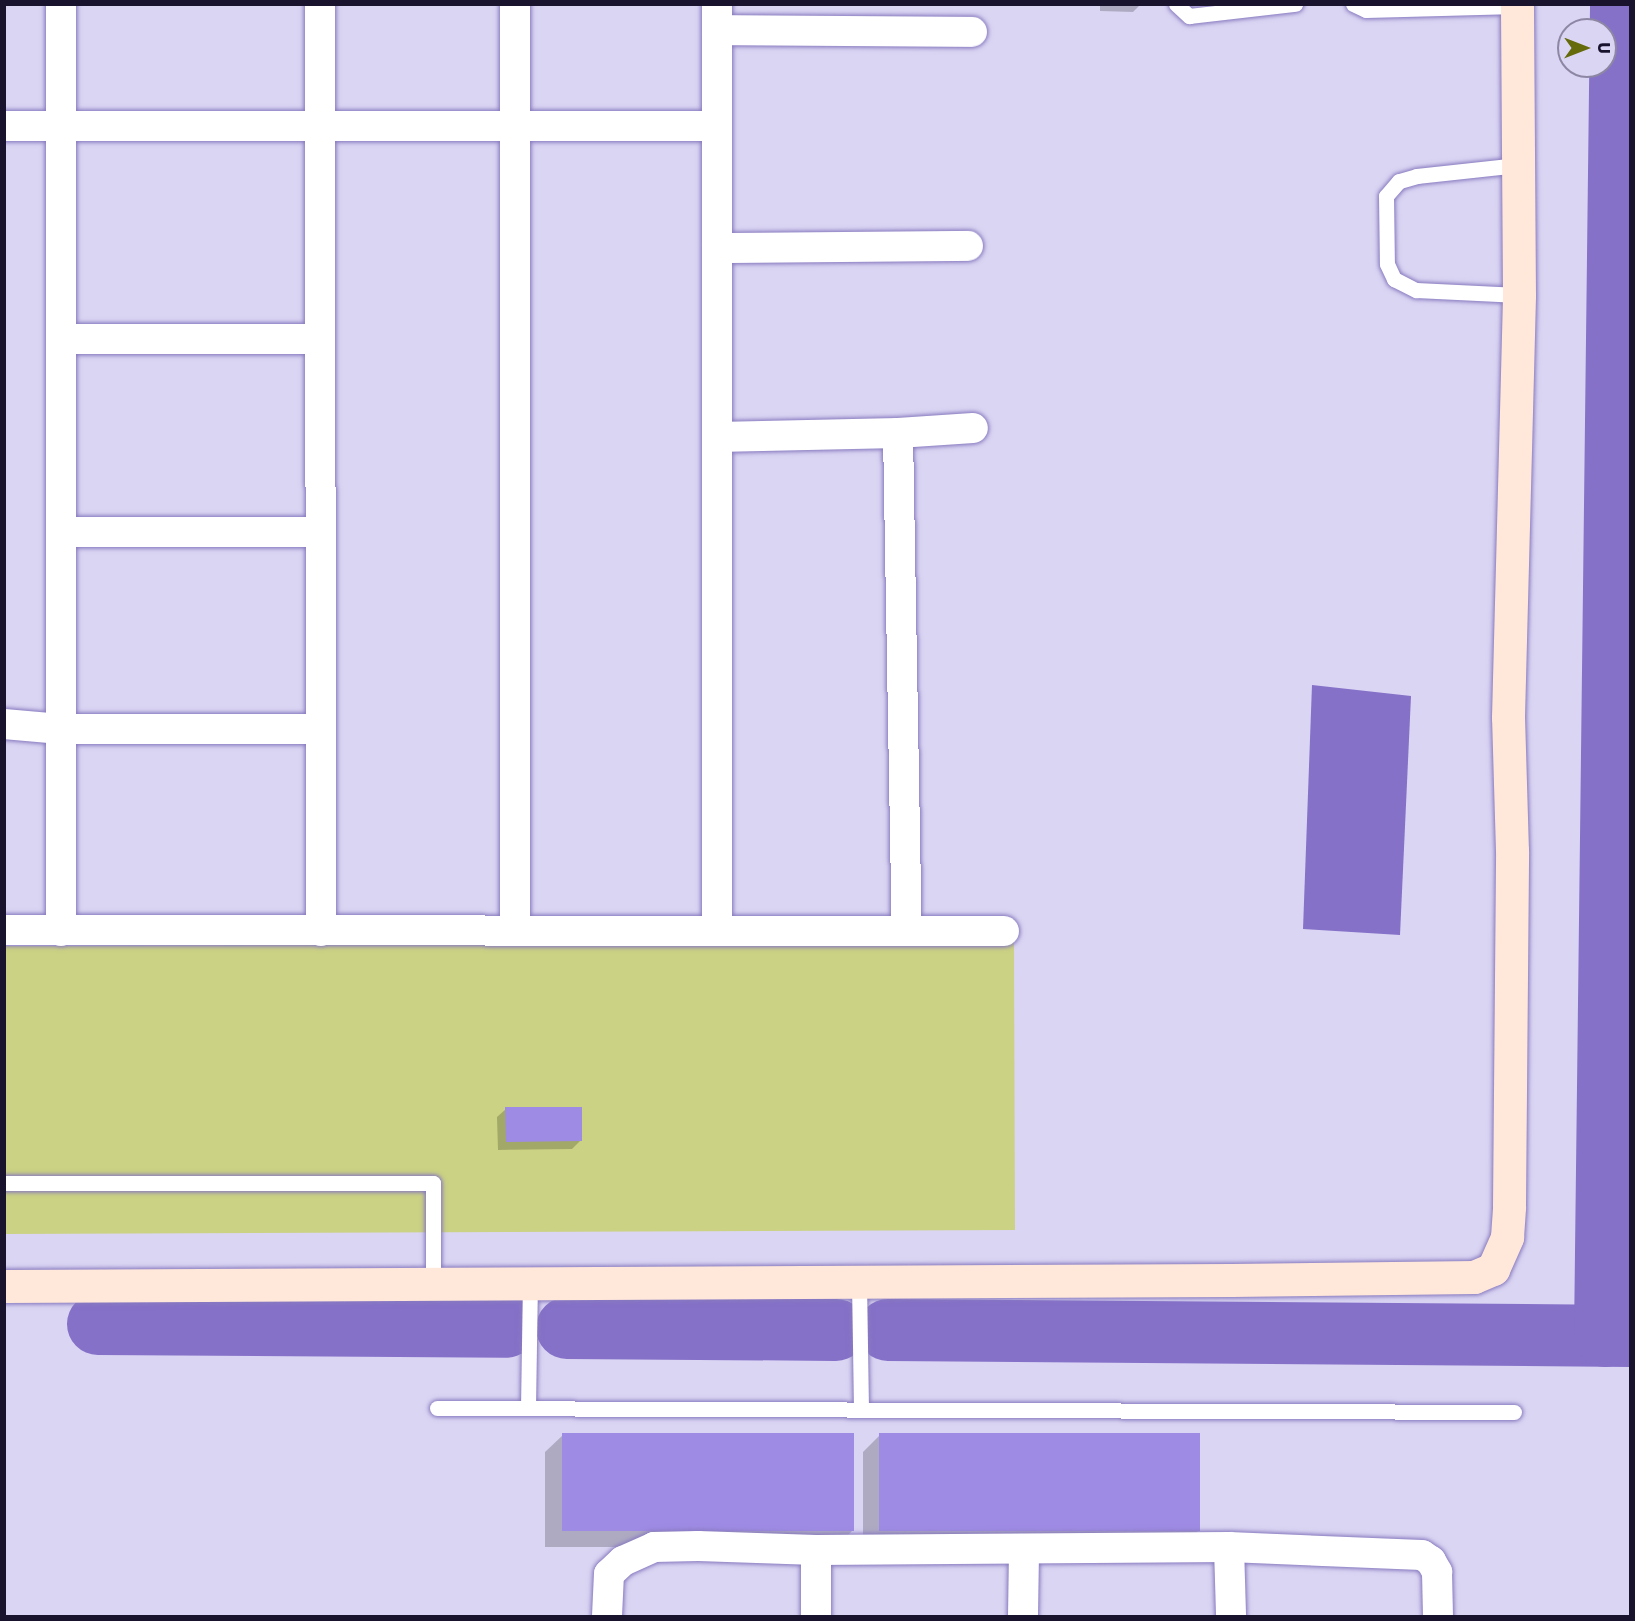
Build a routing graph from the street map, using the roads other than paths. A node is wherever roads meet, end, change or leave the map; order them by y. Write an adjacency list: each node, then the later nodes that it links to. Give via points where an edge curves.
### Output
1 (61, 4): 11 (street)
2 (320, 4): 12 (street)
3 (515, 4): 13 (street)
4 (1176, 4): 5 (lane, via 1189,16)
5 (1295, 4)
6 (1353, 4): 7 (lane, via 1366,10)
7 (1517, 5): 15 (main road)
8 (717, 17): 9 (street); 14 (street)
9 (972, 32)
10 (4, 126): 11 (street)
11 (61, 126): 12 (street); 19 (street)
12 (320, 126): 13 (street); 20 (street)
13 (515, 126): 14 (street); 32 (street)
14 (717, 126): 17 (street)
15 (1518, 165): 18 (main road); 18 (lane, via 1418,176 1399,181 1386,196 1387,264 1394,279 1416,290)
16 (968, 246): 17 (street)
17 (717, 248): 23 (street)
18 (1519, 295): 37 (main road, via 1508,717 1512,851 1509,1206 1507,1236 1492,1269 1474,1277)
19 (61, 339): 20 (street); 24 (street)
20 (320, 339): 25 (street)
21 (973, 428): 22 (street)
22 (898, 433): 23 (street); 34 (street)
23 (717, 437): 33 (street)
24 (61, 532): 25 (street); 27 (street)
25 (321, 532): 28 (street)
26 (4, 724): 27 (street)
27 (61, 729): 28 (street); 30 (street)
28 (321, 729): 31 (street)
29 (4, 930): 30 (street)
30 (61, 931): 31 (street)
31 (321, 931): 32 (street)
32 (515, 931): 33 (street)
33 (717, 931): 34 (street)
34 (907, 931): 35 (street)
35 (1005, 931)
36 (4, 1183): 38 (lane, via 433,1183)
37 (860, 1282): 39 (main road); 43 (lane)
38 (433, 1283): 39 (main road); 40 (main road)
39 (530, 1283): 42 (lane)
40 (4, 1286)
41 (437, 1408): 42 (lane)
42 (528, 1408): 43 (lane)
43 (861, 1409): 44 (lane)
44 (1514, 1412)
45 (1229, 1547): 46 (street); 51 (street); 52 (street, via 1422,1555 1437,1572)
46 (1024, 1549): 47 (street); 50 (street)
47 (816, 1550): 48 (street, via 654,1547 623,1561 609,1574); 49 (street)
48 (607, 1617)
49 (816, 1617)
50 (1023, 1617)
51 (1231, 1617)
52 (1438, 1617)

